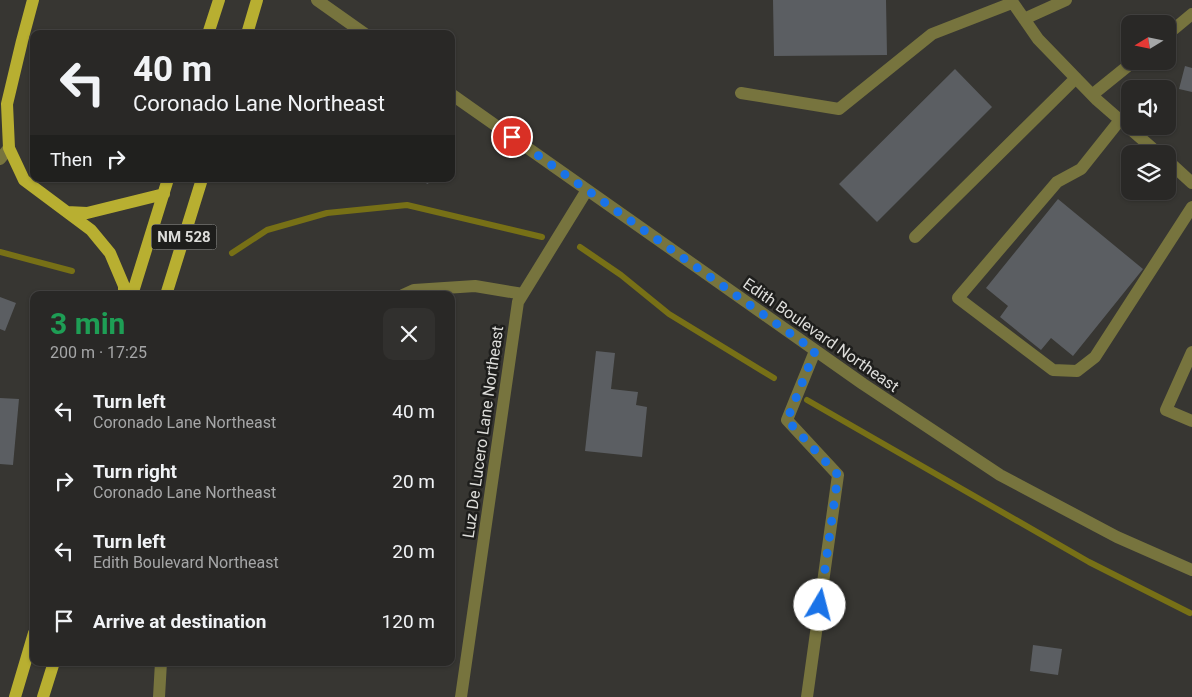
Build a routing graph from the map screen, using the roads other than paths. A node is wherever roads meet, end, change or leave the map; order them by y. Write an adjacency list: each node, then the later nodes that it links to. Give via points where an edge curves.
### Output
1 (34, 0): 20 (main road, via 7,104)
2 (218, 0): 10 (main road)
3 (257, 0): 11 (main road)
4 (317, 0): 12 (street)
5 (1066, 0): 8 (street)
6 (1012, 1): 8 (street); 15 (street, via 932,34 839,109)
7 (1192, 14): 9 (street)
8 (1024, 20): 14 (street)
9 (1176, 27)
10 (209, 30)
11 (248, 30)
12 (359, 30)
13 (1123, 70): 16 (street)
14 (1076, 78): 16 (street); 30 (street)
15 (741, 93)
16 (1092, 95): 18 (street)
17 (455, 97): 26 (street, Edith Boulevard Northeast)
18 (1120, 120): 19 (street); 28 (street, via 1081,170 1057,182 958,298 1052,370 1077,371 1095,357)
19 (1149, 145)
20 (9, 148): 21 (street); 29 (main road, via 24,180)
21 (0, 159)
22 (1176, 168): 25 (street)
23 (167, 182): 27 (main road, NM 528)
24 (201, 182): 33 (main road, NM 528)
25 (1192, 183)
26 (587, 190): 35 (street, Luz De Lucero Lane Northeast); 36 (street, Edith Boulevard Northeast)
27 (164, 194): 29 (main road, via 86,213); 32 (main road, NM 528)
28 (1192, 208)
29 (67, 212): 31 (main road, via 91,230 110,252)
30 (914, 237)
31 (124, 291)
32 (133, 291)
33 (167, 291)
34 (412, 291): 35 (street, via 475,286)
35 (523, 294): 46 (street, Luz De Lucero Lane Northeast, via 518,302)
36 (815, 351): 39 (street, Edith Boulevard Northeast, via 1000,475 1117,537); 47 (street, via 787,420 838,475)
37 (1192, 352): 38 (street, via 1166,410)
38 (1192, 421)
39 (1192, 570)
40 (30, 646): 43 (main road)
41 (53, 666): 44 (main road)
42 (161, 666): 45 (street)
43 (15, 697)
44 (43, 697)
45 (159, 697)
46 (461, 697)
47 (807, 697)

